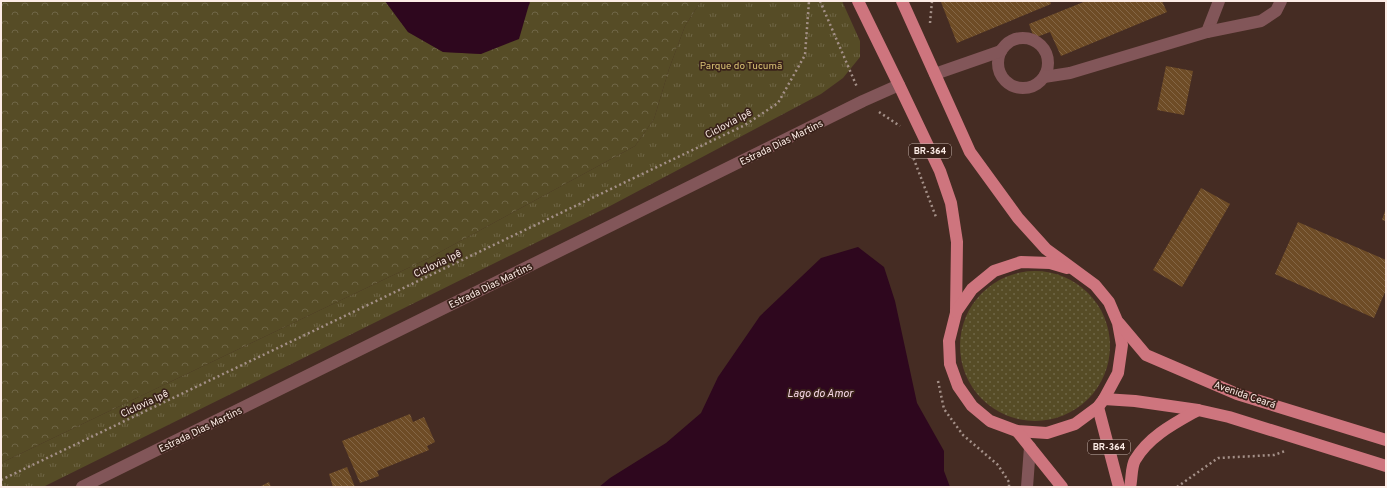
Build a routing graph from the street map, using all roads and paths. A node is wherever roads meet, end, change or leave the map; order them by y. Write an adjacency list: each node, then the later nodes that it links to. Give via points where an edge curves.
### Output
1 (809, 1): 27 (path, Ciclovia Ipê, via 805,55 778,103 746,126)
2 (820, 1): 12 (path)
3 (858, 1): 11 (main road, BR-364)
4 (902, 1): 9 (main road, BR-364)
5 (1219, 1): 7 (street)
6 (1281, 1): 7 (street, via 1276,11 1261,21)
7 (1207, 32): 10 (street, via 1070,73)
8 (1001, 51): 9 (street); 10 (street, via 998,65 1000,74 1013,86 1030,87); 10 (street, via 1008,42 1016,39 1033,40 1046,52 1048,65)
9 (935, 74): 16 (main road, BR-364, via 970,152 997,190 1046,249)
10 (1044, 77)
11 (900, 85): 12 (street, Estrada Dias Martins); 17 (main road, BR-364, via 940,171 951,204 957,242)
12 (863, 101): 13 (path); 28 (street, Estrada Dias Martins)
13 (901, 127)
14 (909, 148): 15 (path)
15 (937, 220)
16 (1077, 272): 17 (main road, BR-364, via 1050,262 1021,262 994,272 977,284); 18 (main road, BR-364, via 1095,285 1109,302)
17 (956, 313): 22 (main road, BR-364, via 948,340 950,364 958,386 972,406 990,421)
18 (1118, 323): 20 (main road, BR-364, via 1122,344 1118,373); 23 (main road, Avenida Ceará, via 1146,355 1237,394)
19 (937, 378): 29 (path, via 944,409 963,436 998,465)
20 (1101, 403): 21 (main road, via 1135,401); 22 (main road, BR-364, via 1074,424 1047,433); 32 (main road, BR-364)
21 (1198, 410): 26 (main road); 33 (main road, via 1164,430 1148,443 1134,461)
22 (1017, 432): 24 (main road, BR-364)
23 (1386, 440)
24 (1030, 447): 30 (street); 31 (main road, BR-364)
25 (1287, 451): 34 (path, via 1274,455 1218,458)
26 (1386, 466)
27 (1, 480)
28 (82, 487)
29 (1010, 487)
30 (1027, 487)
31 (1062, 487)
32 (1119, 487)
33 (1130, 487)
34 (1177, 487)

